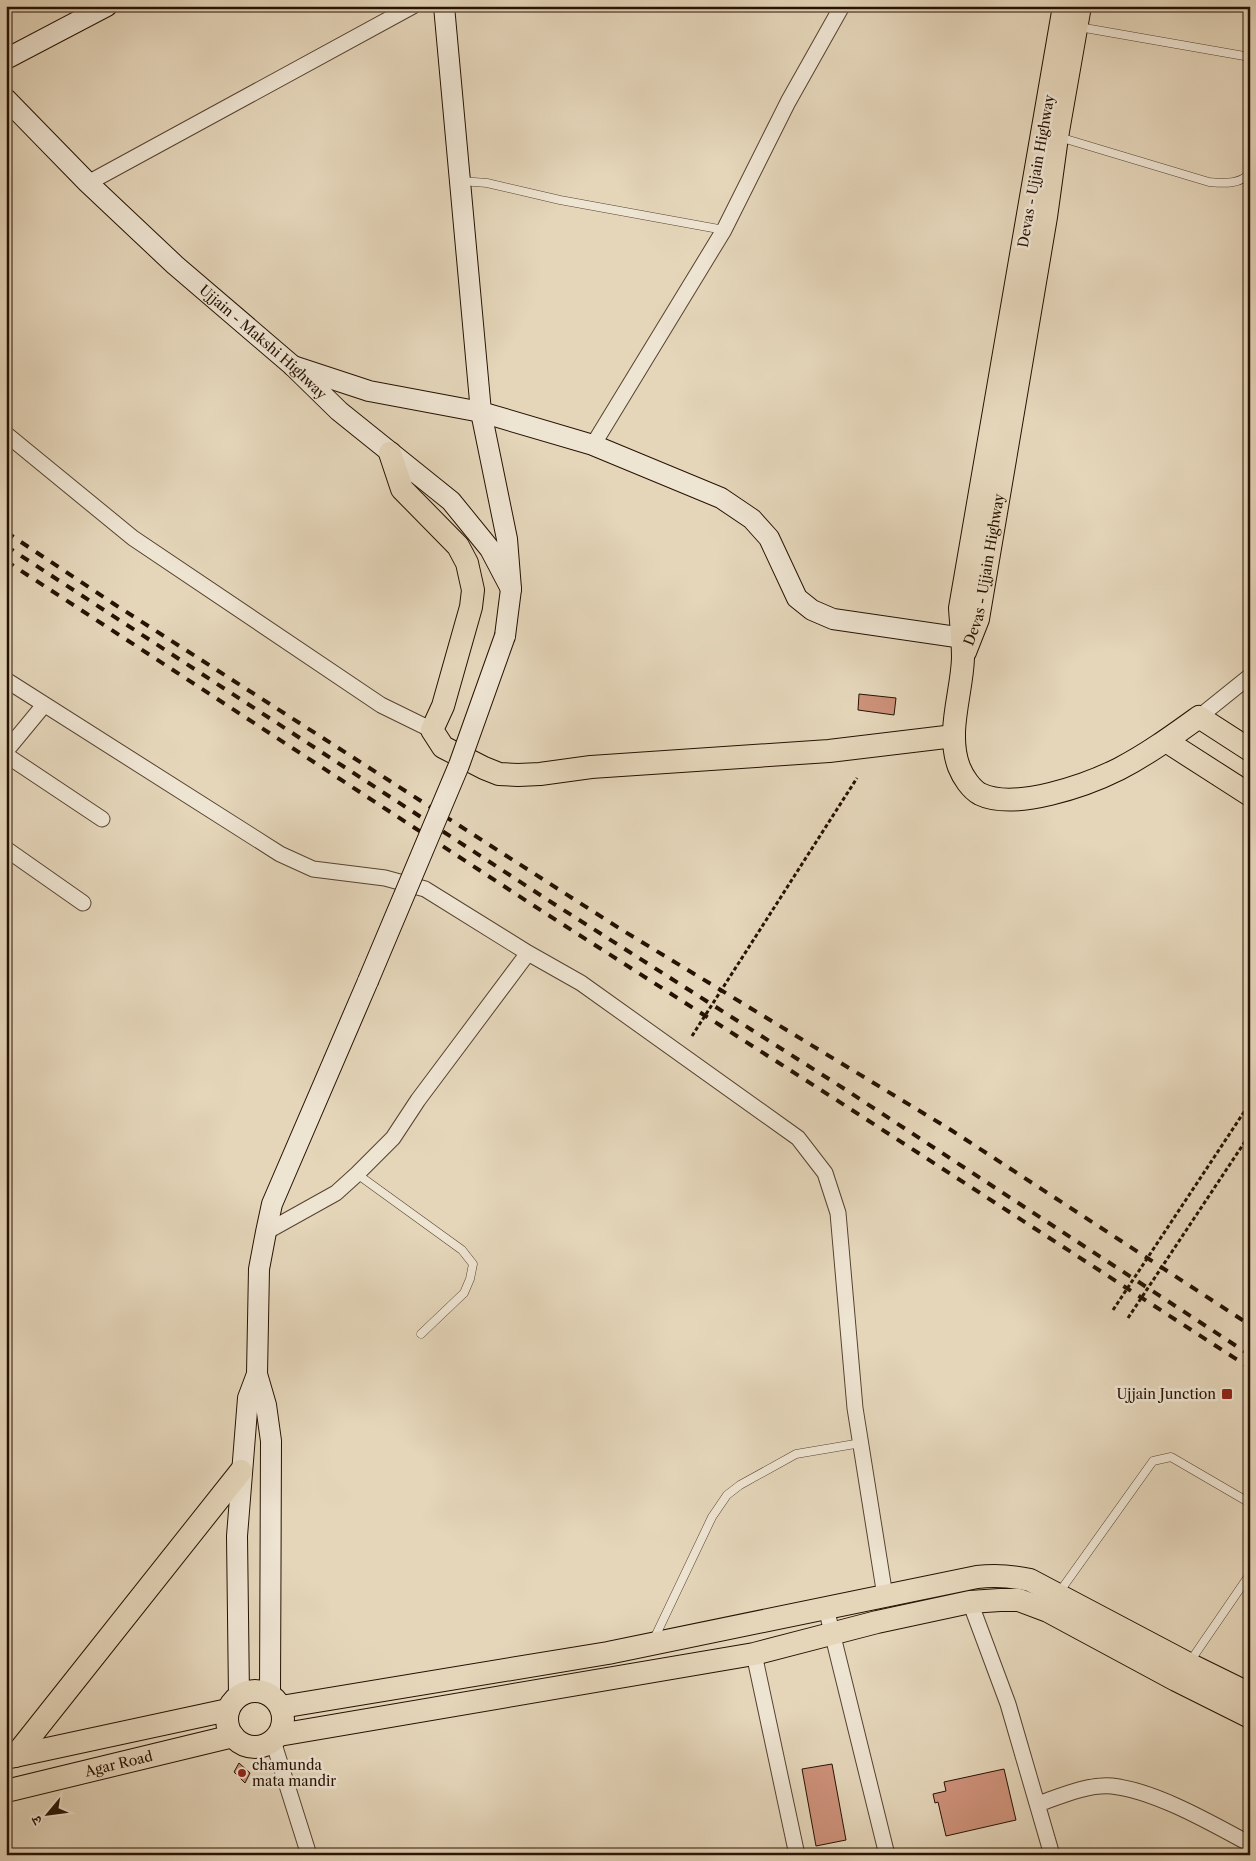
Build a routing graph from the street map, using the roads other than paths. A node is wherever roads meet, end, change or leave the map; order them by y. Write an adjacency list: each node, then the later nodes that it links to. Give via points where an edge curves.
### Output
1 (413, 6): 13 (street)
2 (444, 6): 12 (main road)
3 (842, 6): 14 (street, via 788,102)
4 (1064, 6): 21 (main road, Devas - Ujjain Highway, via 960,608)
5 (101, 8): 8 (main road)
6 (1078, 16): 7 (lane); 10 (main road, Devas - Ujjain Highway)
7 (1250, 57)
8 (6, 59)
9 (6, 99): 13 (main road, Ujjain - Makshi Highway)
10 (1057, 137): 11 (lane, via 1209,182 1232,183); 21 (main road, Devas - Ujjain Highway, via 978,619)
11 (1250, 173)
12 (460, 181): 14 (lane, via 487,183); 16 (main road)
13 (88, 183): 15 (main road, Ujjain - Makshi Highway, via 175,265)
14 (724, 230): 18 (street)
15 (293, 366): 16 (main road, via 369,391); 19 (main road, Ujjain - Makshi Highway, via 339,411)
16 (481, 412): 18 (main road); 20 (main road, via 507,539)
17 (6, 434): 26 (street, via 133,538 382,705)
18 (593, 445): 21 (main road, via 721,498 752,519 769,538 797,598 812,610 833,619)
19 (390, 453): 20 (main road, Ujjain - Makshi Highway, via 451,501 490,549); 26 (main road, via 402,489 458,546 467,563 473,590 456,661)
20 (511, 589): 38 (main road, bridge, via 505,636 459,766 272,1204)
21 (965, 645): 27 (main road)
22 (1250, 676): 25 (street)
23 (6, 680): 24 (street)
24 (44, 705): 30 (street); 36 (street, via 280,854 313,869 385,878 425,889)
25 (1199, 717): 28 (main road); 29 (main road)
26 (432, 730): 27 (main road, via 443,746 484,768 499,774 518,775 829,751)
27 (954, 736): 28 (main road, via 959,767 967,782 980,794 999,799 1026,799 1074,788 1119,769)
28 (1166, 741): 32 (main road)
29 (1250, 750)
30 (6, 751)
31 (6, 755): 33 (street)
32 (1250, 794)
33 (102, 819)
34 (6, 850): 35 (street)
35 (84, 903)
36 (528, 953): 37 (street, via 393,1138); 41 (street, via 582,983 798,1138 825,1173 838,1213)
37 (357, 1174): 38 (street, via 336,1193); 39 (lane, via 462,1250 473,1264 464,1293)
38 (266, 1232): 40 (main road, via 259,1270)
39 (421, 1334)
40 (257, 1374): 42 (main road, via 248,1398); 54 (main road, via 271,1441)
41 (861, 1443): 45 (street); 50 (lane, via 796,1454 727,1495 712,1517)
42 (241, 1471): 55 (main road); 59 (main road)
43 (1250, 1503): 47 (lane, via 1171,1457 1153,1461)
44 (1250, 1574): 52 (lane)
45 (886, 1596): 47 (main road, via 997,1575 1030,1580); 48 (main road)
46 (970, 1602): 47 (main road); 49 (main road); 61 (street, via 1008,1704)
47 (1053, 1602): 52 (main road)
48 (826, 1608): 49 (street); 50 (main road)
49 (833, 1633): 51 (main road); 65 (street)
50 (652, 1644): 54 (main road)
51 (754, 1654): 58 (main road); 64 (street)
52 (1183, 1672): 53 (main road); 56 (main road)
53 (1250, 1694)
54 (276, 1701): 55 (main road, via 258,1690 248,1691); 58 (main road, via 284,1716)
55 (233, 1703): 57 (main road, via 227,1719); 59 (main road)
56 (1250, 1717)
57 (233, 1736): 58 (main road, via 247,1746 256,1747 265,1746); 60 (main road, Agar Road)
58 (276, 1738): 63 (street)
59 (11, 1757)
60 (6, 1791)
61 (1038, 1804): 62 (street, via 1079,1790 1111,1786 1149,1794); 66 (street)
62 (1250, 1844)
63 (309, 1855)
64 (796, 1855)
65 (887, 1855)
66 (1052, 1855)

